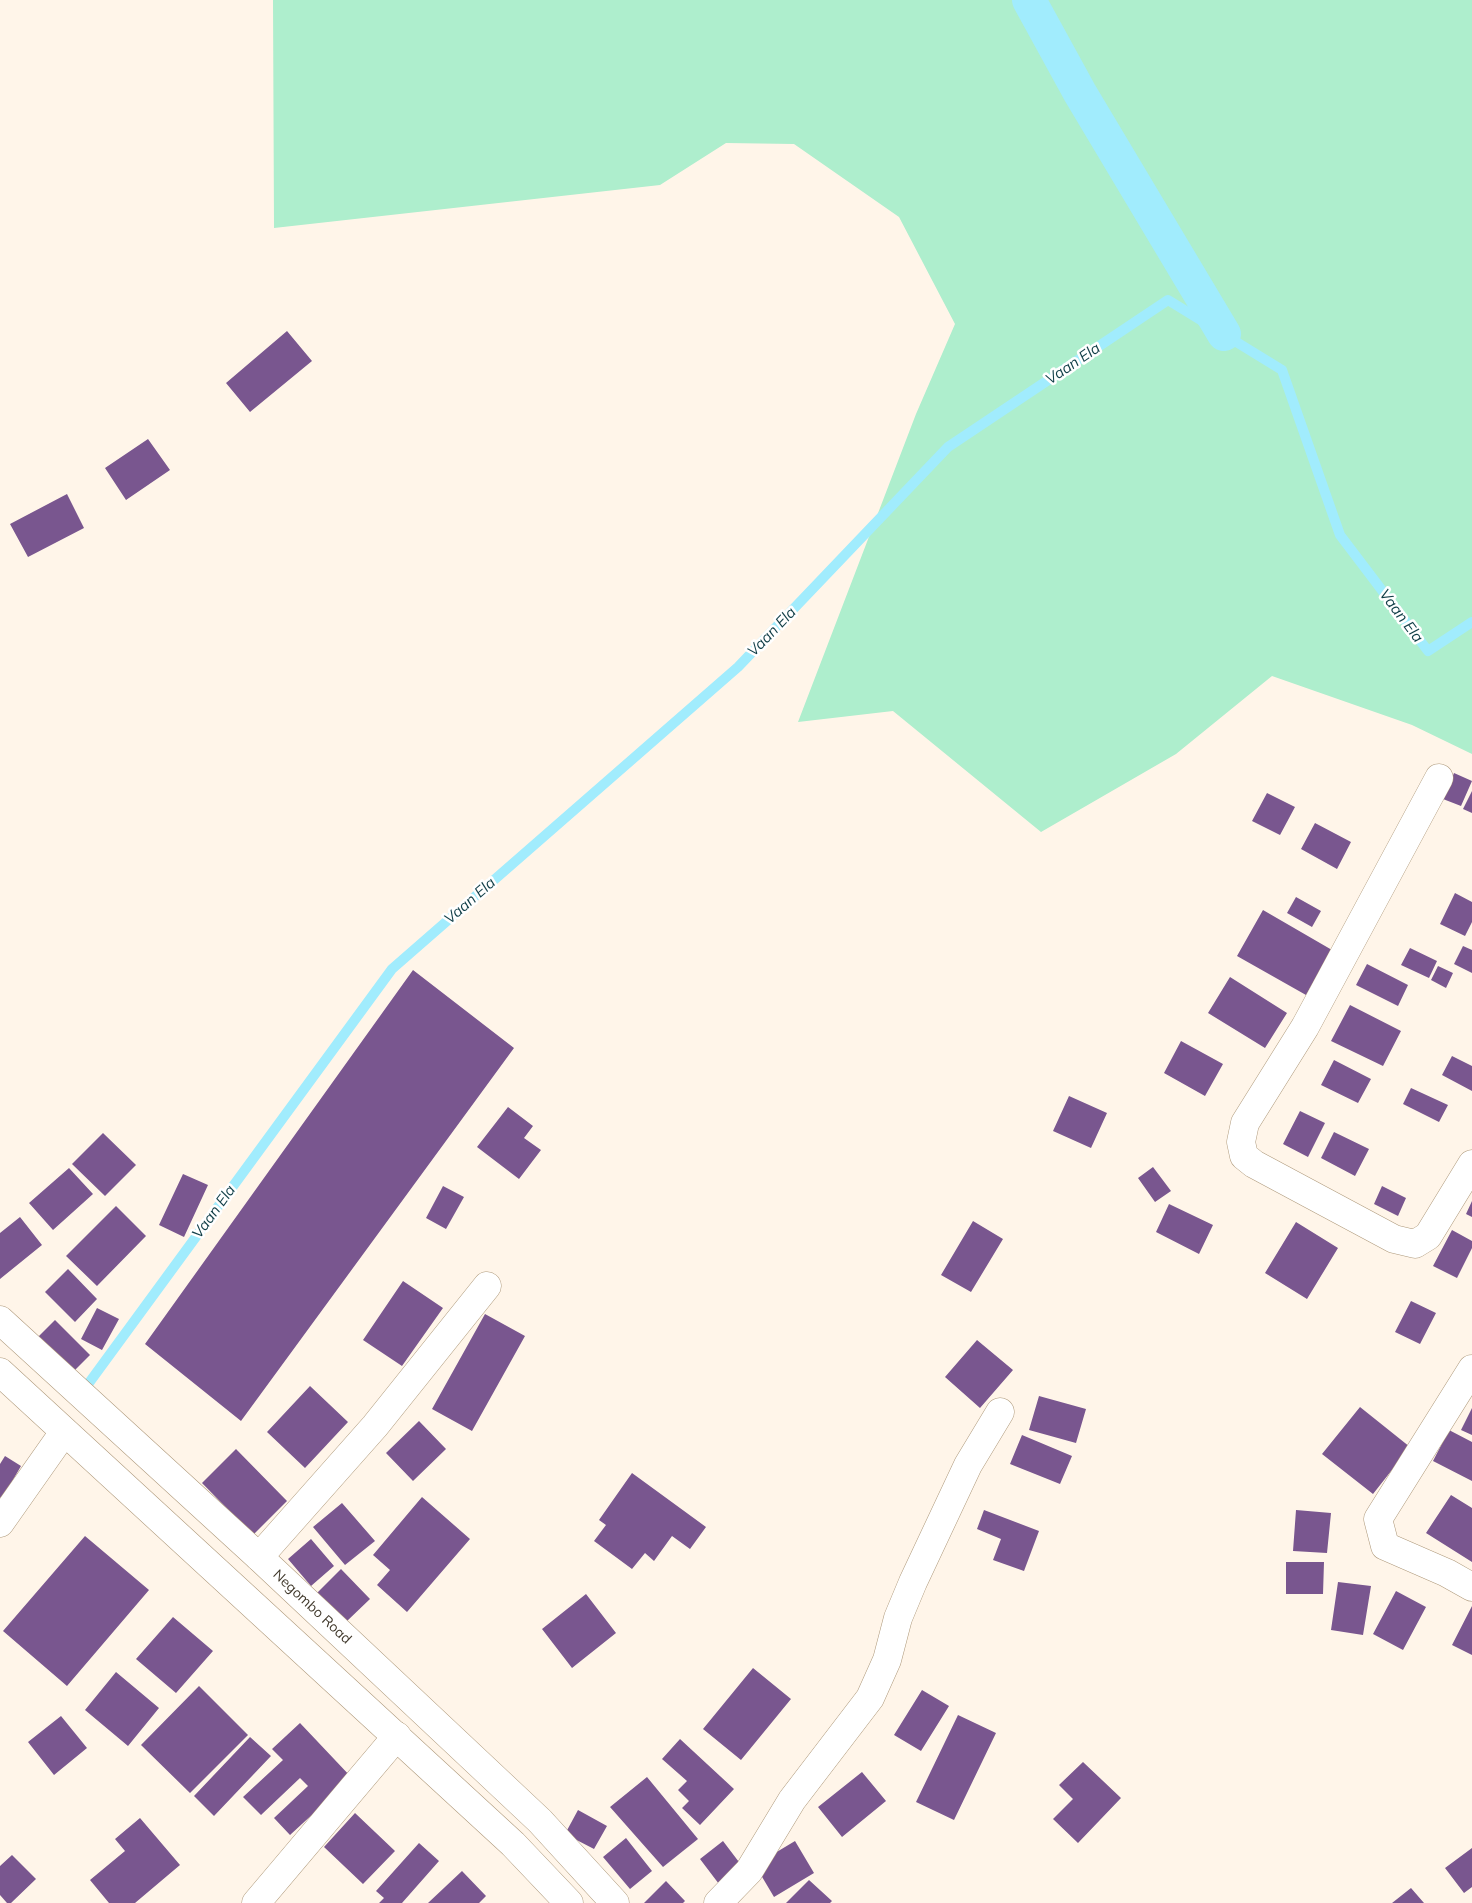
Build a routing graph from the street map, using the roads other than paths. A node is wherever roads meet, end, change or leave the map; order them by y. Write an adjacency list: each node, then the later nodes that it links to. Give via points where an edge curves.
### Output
1 (1440, 778): 2 (main road, via 1304,1027 1245,1123 1241,1142 1244,1156 1254,1164 1394,1238 1415,1244 1428,1236)
2 (1472, 1164)
3 (487, 1286): 10 (main road, via 375,1426)
4 (0, 1320): 10 (main road, Negombo Road)
5 (1472, 1369): 11 (main road, via 1378,1519 1385,1546)
6 (0, 1372): 8 (main road)
7 (1000, 1412): 16 (main road, via 968,1465 913,1582 898,1618 887,1660 870,1698 792,1800 749,1871)
8 (64, 1432): 9 (main road); 12 (main road)
9 (0, 1523)
10 (259, 1557): 15 (main road, Negombo Road, via 540,1820)
11 (1472, 1587)
12 (397, 1736): 13 (main road); 14 (main road, via 513,1844)
13 (256, 1903)
14 (568, 1903)
15 (615, 1903)
16 (718, 1903)

